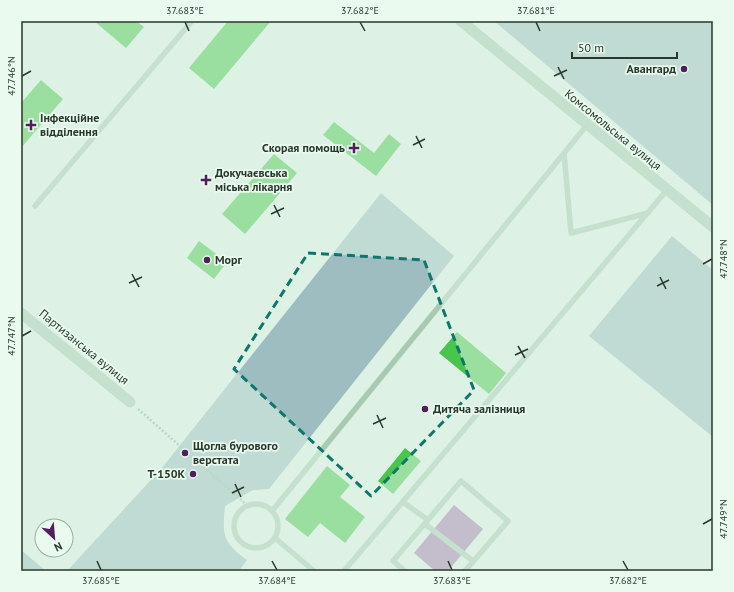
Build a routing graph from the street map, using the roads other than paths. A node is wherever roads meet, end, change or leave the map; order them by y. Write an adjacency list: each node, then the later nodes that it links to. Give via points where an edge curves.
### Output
1 (192, 21): 6 (lane)
2 (461, 21): 3 (street, Комсомольська вулиця)
3 (587, 125): 4 (lane); 5 (street, Комсомольська вулиця)
4 (564, 153): 7 (lane, via 571,233); 12 (lane)
5 (667, 190): 7 (lane); 8 (street, Комсомольська вулиця)
6 (34, 206)
7 (648, 213): 11 (lane)
8 (713, 227)
9 (21, 312): 10 (street, Партизанська вулиця)
10 (130, 402)
11 (403, 502): 13 (lane); 17 (lane)
12 (272, 511): 14 (lane, via 278,524); 14 (lane, via 261,504 248,505 236,515 233,522 236,537 248,547 263,548)
13 (427, 524): 15 (lane); 15 (lane, via 460,481 508,521); 18 (lane, via 393,561)
14 (275, 538): 16 (lane)
15 (474, 561): 19 (lane)
16 (314, 571)
17 (344, 571)
18 (405, 571)
19 (465, 571)

